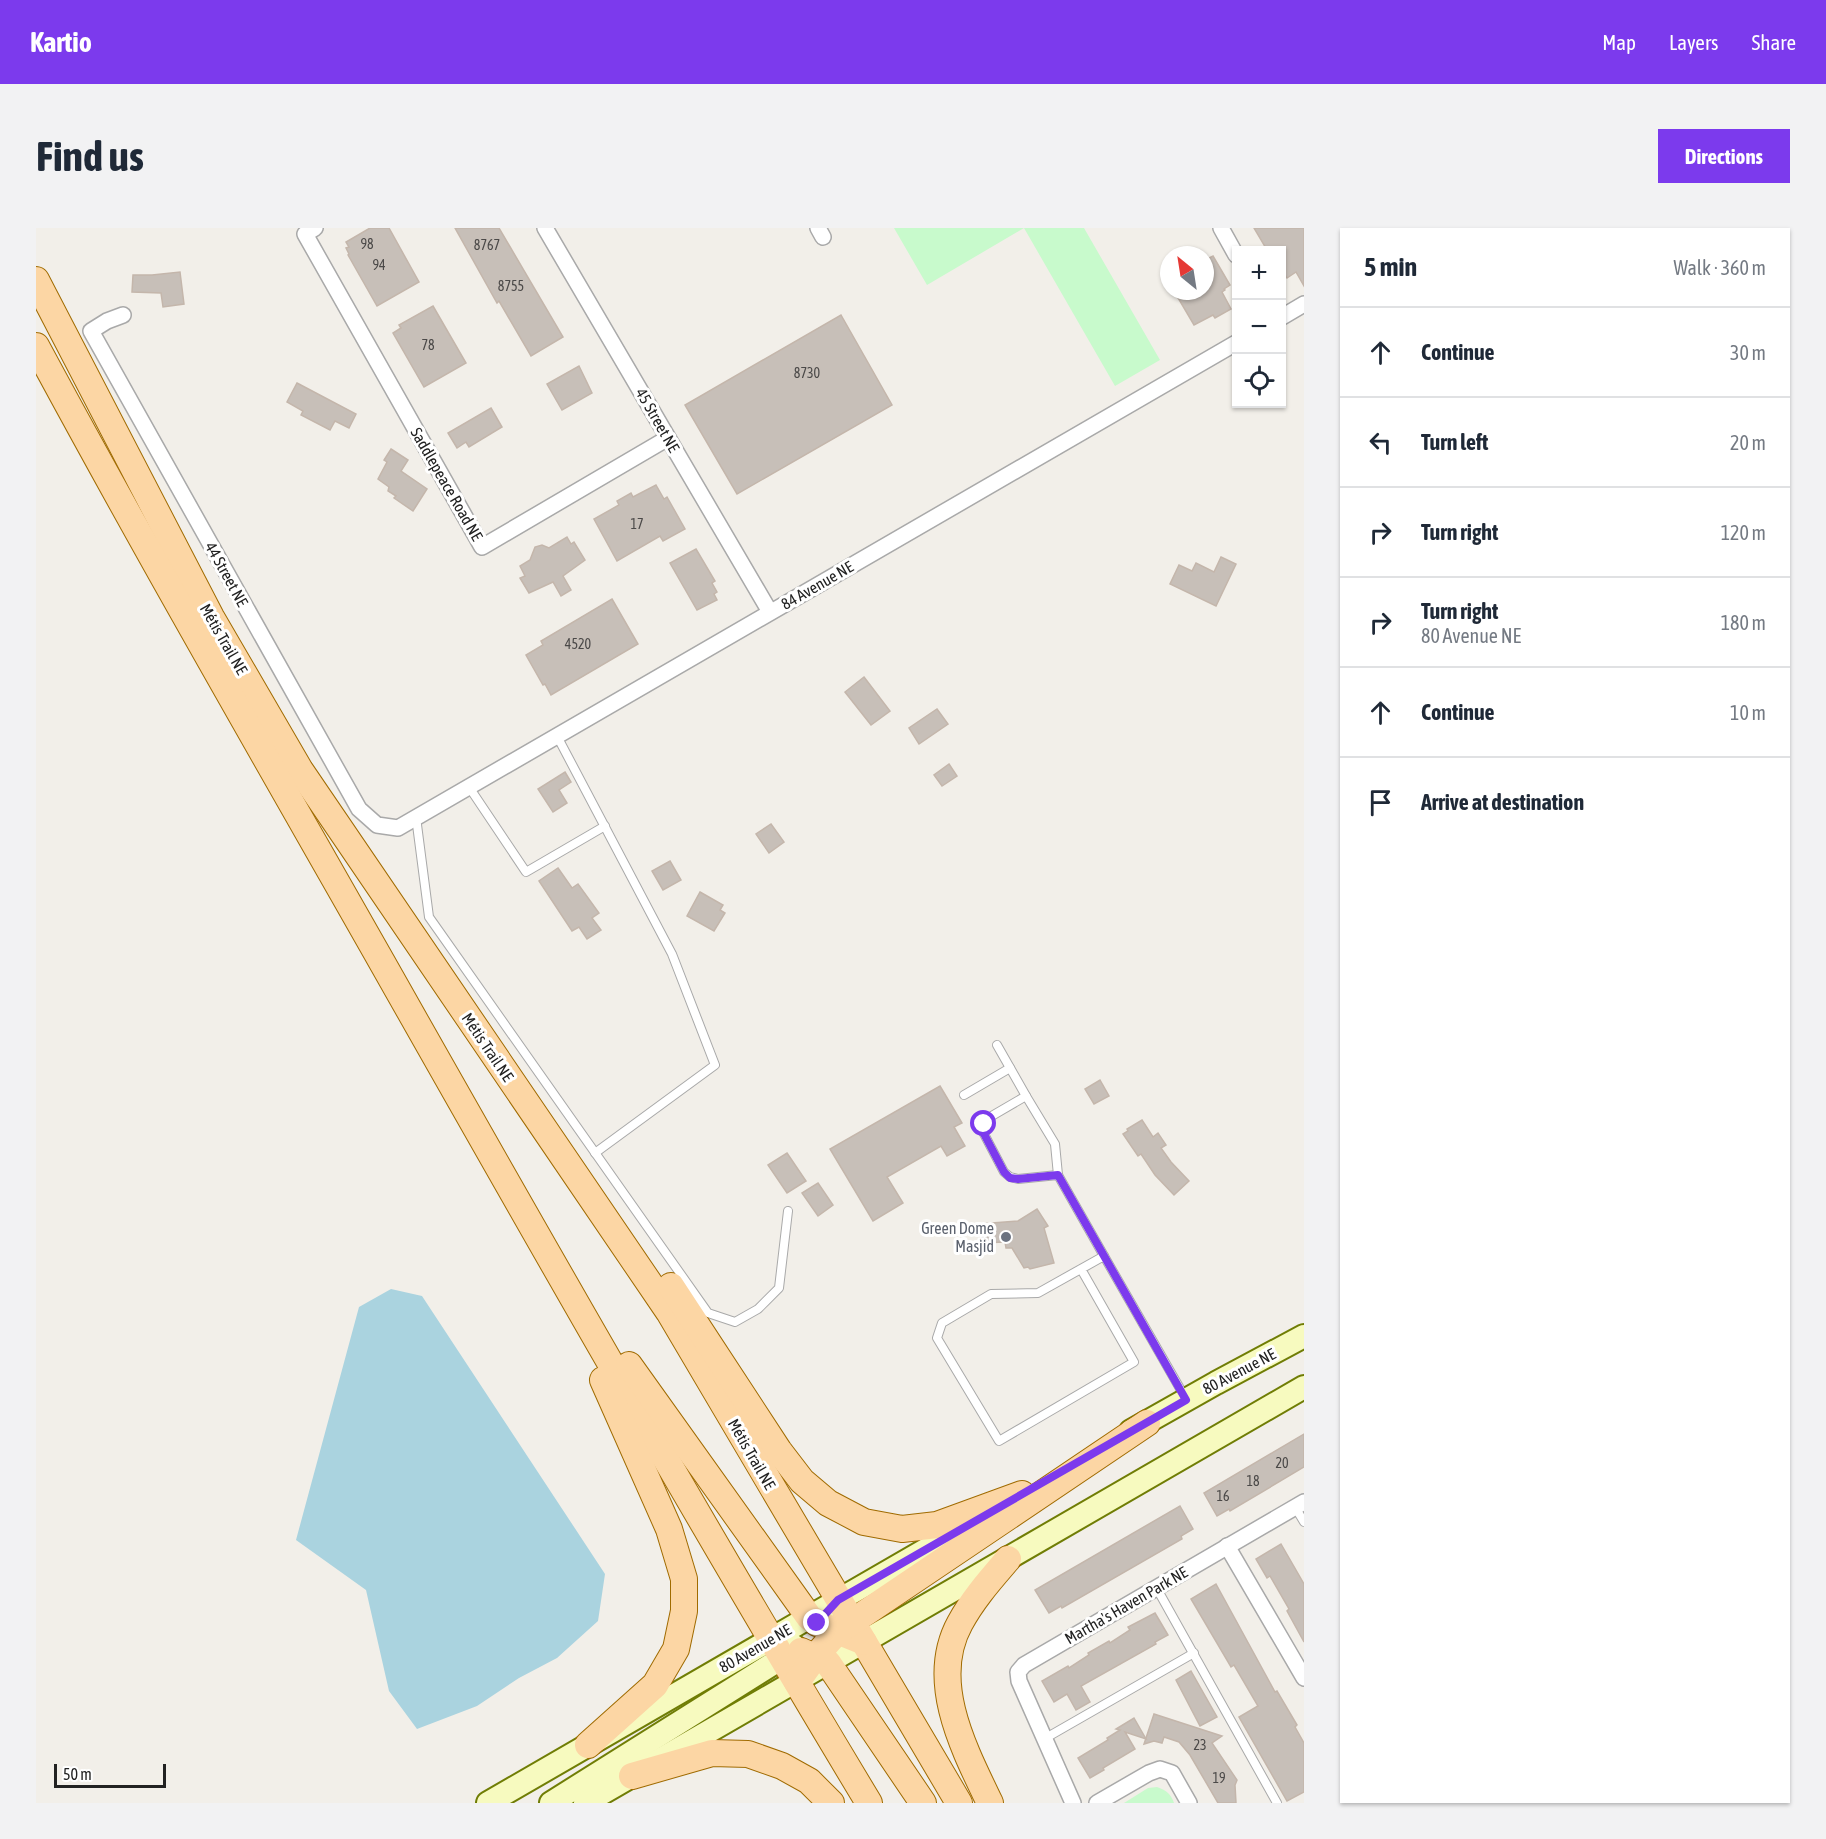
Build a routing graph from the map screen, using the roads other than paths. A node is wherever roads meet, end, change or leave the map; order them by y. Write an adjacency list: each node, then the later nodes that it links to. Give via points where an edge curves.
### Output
1 (545, 228): 11 (street, 45 Street NE)
2 (1221, 228): 4 (street)
3 (310, 231): 11 (street, Saddlepeace Road NE, via 482,547)
4 (1232, 248)
5 (36, 280): 18 (main road, Métis Trail NE, via 211,617 300,770)
6 (1304, 304): 7 (street)
7 (1286, 314)
8 (123, 315): 17 (street, 44 Street NE, via 91,331 359,809 377,825)
9 (1232, 345): 12 (street, 84 Avenue NE)
10 (36, 346): 26 (main road, Métis Trail NE, via 125,510)
11 (668, 438): 12 (street, 45 Street NE)
12 (770, 612): 13 (street, 84 Avenue NE)
13 (556, 736): 14 (street, 84 Avenue NE); 16 (lane)
14 (468, 787): 15 (street, 84 Avenue NE); 16 (lane, via 526,872)
15 (416, 817): 17 (street, 84 Avenue NE); 23 (lane, via 429,917)
16 (604, 826): 23 (lane, via 672,954 715,1065)
17 (398, 828)
18 (477, 1032): 33 (main road, via 681,1299 778,1451 802,1481 828,1503 864,1522 902,1528 937,1525); 39 (main road, Métis Trail NE, via 669,1312)
19 (997, 1046): 20 (lane)
20 (1010, 1068): 21 (lane); 22 (lane)
21 (964, 1095)
22 (1026, 1096): 24 (lane, via 1055,1144); 24 (lane, via 990,1117 983,1132 1010,1178)
23 (595, 1153): 25 (lane, via 708,1313 735,1322 758,1309 779,1288)
24 (1058, 1175): 27 (lane)
25 (788, 1211)
26 (543, 1245): 40 (main road); 41 (main road, Métis Trail NE); 46 (main road, via 650,1482 684,1579 684,1611 671,1658 655,1685)
27 (1104, 1256): 28 (lane); 31 (lane)
28 (1081, 1269): 28 (lane, via 1038,1293 990,1293 942,1323 938,1338 999,1441 1134,1362)
29 (1304, 1336): 31 (main road, 80 Avenue NE)
30 (1304, 1387): 37 (main road, 80 Avenue NE)
31 (1186, 1400): 32 (main road, 80 Avenue NE)
32 (1147, 1423): 33 (main road, 80 Avenue NE); 40 (main road)
33 (1022, 1494): 39 (main road, 80 Avenue NE)
34 (1300, 1504): 35 (lane); 36 (street, Martha's Haven Park NE)
35 (1304, 1522)
36 (1227, 1546): 38 (street, Martha's Haven Park NE); 43 (street)
37 (1008, 1559): 40 (main road, 80 Avenue NE); 55 (main road, via 975,1598 959,1625 947,1675 952,1716)
38 (1156, 1587): 42 (lane); 45 (street, Martha's Haven Park NE, via 1018,1672)
39 (838, 1600): 40 (main road, Métis Trail NE)
40 (836, 1627): 41 (main road); 41 (main road, 80 Avenue NE); 54 (main road, Métis Trail NE)
41 (798, 1653): 44 (main road); 46 (main road, 80 Avenue NE); 49 (main road); 53 (main road, Métis Trail NE)
42 (1194, 1653): 45 (lane); 59 (lane)
43 (1304, 1678)
44 (797, 1682): 47 (main road); 52 (main road)
45 (1043, 1739): 56 (street, Martha's Haven Park NE)
46 (588, 1745): 48 (main road, 80 Avenue NE)
47 (632, 1776): 50 (main road); 51 (main road, via 712,1753 748,1754 809,1781)
48 (488, 1803)
49 (552, 1803)
50 (585, 1803)
51 (831, 1803)
52 (869, 1803)
53 (923, 1803)
54 (958, 1803)
55 (990, 1803)
56 (1073, 1803)
57 (1097, 1803): 58 (street, via 1160,1769 1172,1773)
58 (1189, 1803)
59 (1277, 1803)

